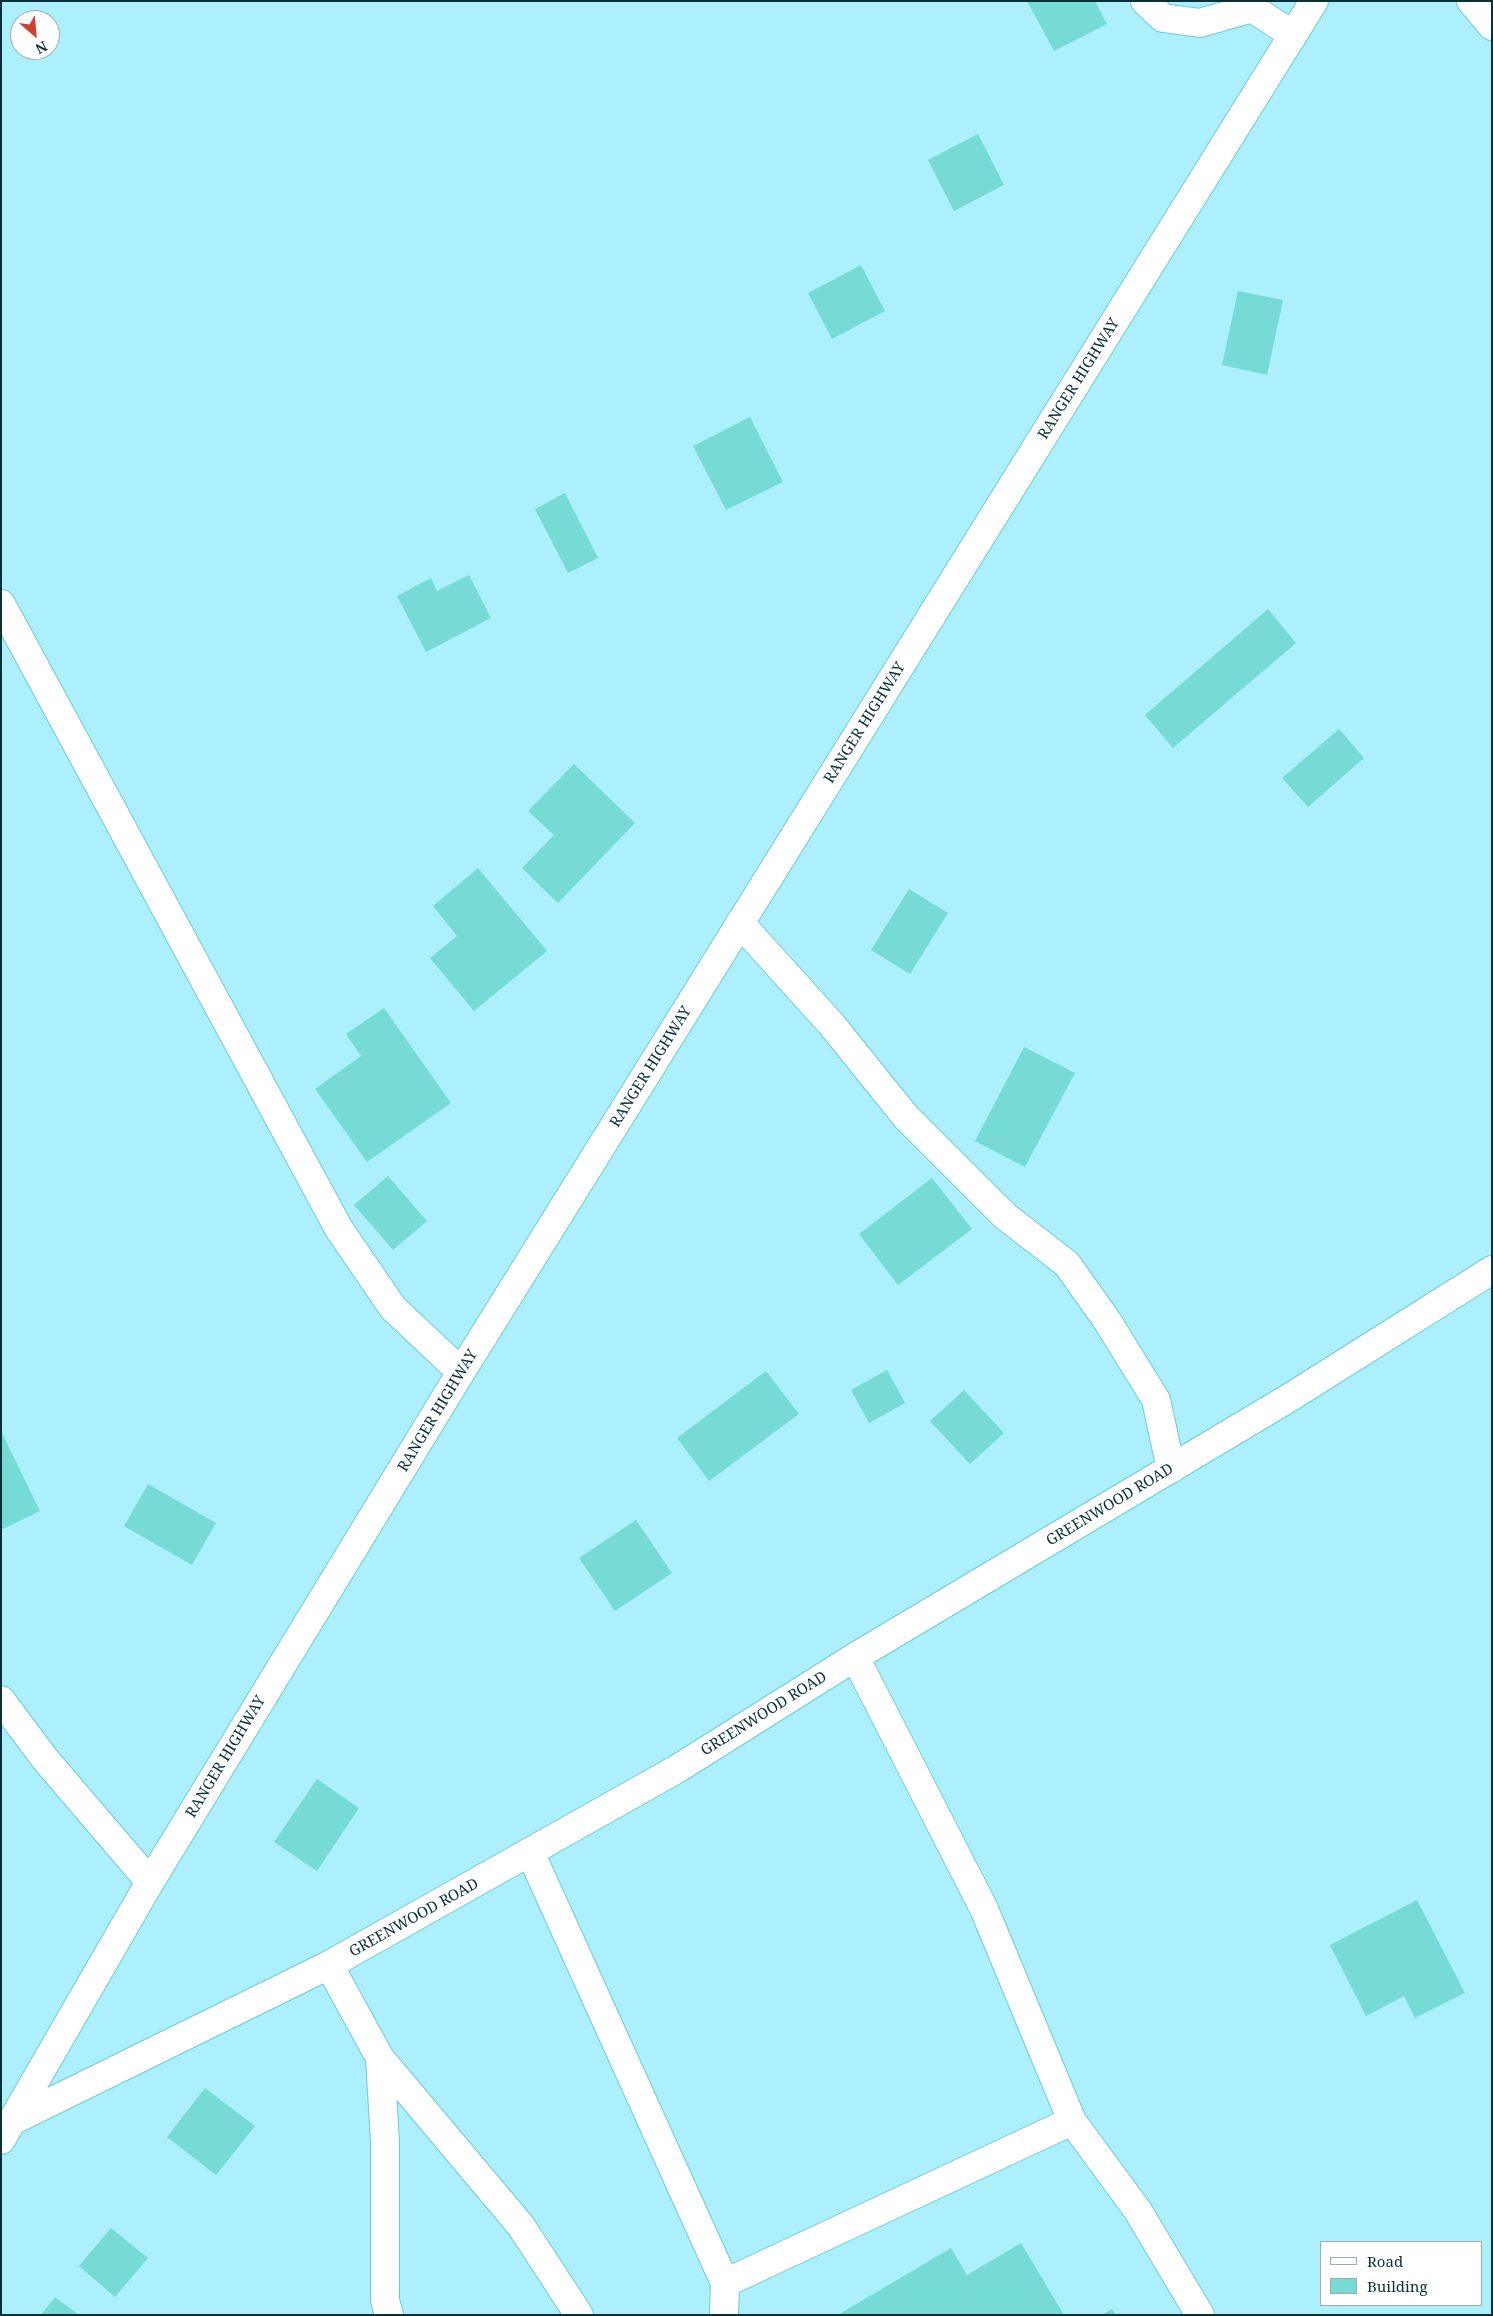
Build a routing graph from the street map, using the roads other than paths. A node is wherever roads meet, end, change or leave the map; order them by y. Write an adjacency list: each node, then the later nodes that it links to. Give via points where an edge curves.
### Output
1 (1146, 1): 5 (street, via 1163,18 1200,23 1252,8)
2 (1314, 1): 5 (street, RANGER HIGHWAY)
3 (1471, 1): 4 (street)
4 (1492, 26)
5 (1293, 35): 7 (street, RANGER HIGHWAY)
6 (1, 604): 9 (street, via 339,1229 393,1308)
7 (740, 923): 9 (street, RANGER HIGHWAY); 10 (street, via 832,1025 906,1117 1004,1216 1067,1264 1108,1322 1156,1400)
8 (1492, 1270): 10 (street, GREENWOOD ROAD)
9 (461, 1372): 14 (street, RANGER HIGHWAY)
10 (1171, 1469): 11 (street, GREENWOOD ROAD)
11 (855, 1657): 13 (street, GREENWOOD ROAD, via 677,1769); 17 (street, via 984,1909)
12 (1, 1700): 14 (street, via 45,1759)
13 (530, 1852): 15 (street, GREENWOOD ROAD); 19 (street)
14 (150, 1882): 18 (street, RANGER HIGHWAY)
15 (329, 1965): 16 (street); 18 (street, GREENWOOD ROAD)
16 (380, 2058): 20 (street, via 385,2142 385,2300); 21 (street, via 521,2226)
17 (1072, 2121): 19 (street); 23 (street, via 1138,2211)
18 (4, 2124)
19 (725, 2283): 22 (street)
20 (389, 2315)
21 (579, 2315)
22 (724, 2315)
23 (1200, 2315)

